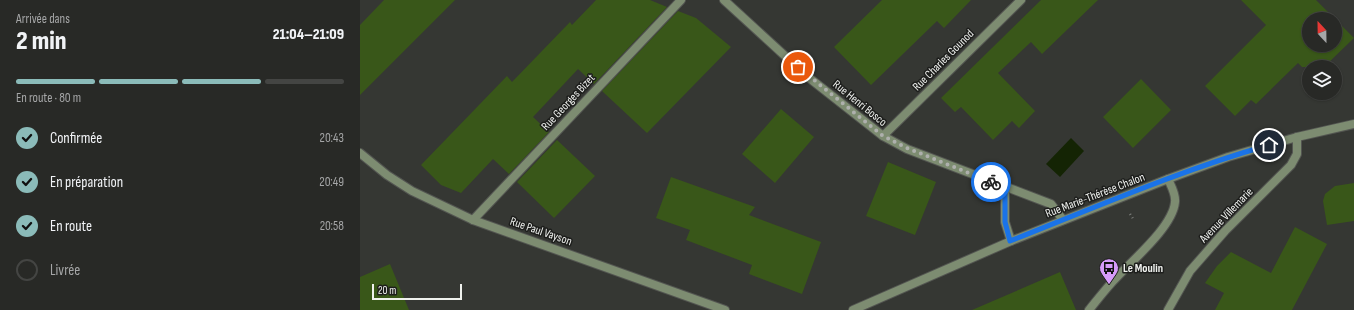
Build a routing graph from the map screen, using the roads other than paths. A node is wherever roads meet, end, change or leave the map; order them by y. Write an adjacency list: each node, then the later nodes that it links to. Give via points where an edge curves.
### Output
1 (681, 0): 10 (street, Rue Georges Bizet)
2 (724, 0): 5 (street, Rue Henri Bosco, via 808,77)
3 (1021, 0): 5 (street, Rue Charles Gounod)
4 (1354, 124): 6 (street, Rue Marie-Thérèse Chalon)
5 (883, 136): 9 (street, Rue Henri Bosco)
6 (1297, 137): 8 (street, Rue Marie-Thérèse Chalon, via 1228,157); 16 (street, Avenue Villemarie, via 1297,154 1291,165 1190,271)
7 (360, 153): 10 (street, Rue Paul Vayson, via 412,191)
8 (1168, 179): 11 (street, Rue Marie-Thérèse Chalon); 15 (street, via 1175,202 1170,218)
9 (1005, 187): 11 (street, Rue Henri Bosco, via 1051,204); 12 (street, via 1005,222)
10 (474, 220): 13 (street, Rue Paul Vayson)
11 (1063, 220): 12 (street, Rue Marie-Thérèse Chalon)
12 (1010, 241): 14 (street, Rue Marie-Thérèse Chalon)
13 (725, 310)
14 (853, 310)
15 (1089, 310)
16 (1168, 310)

